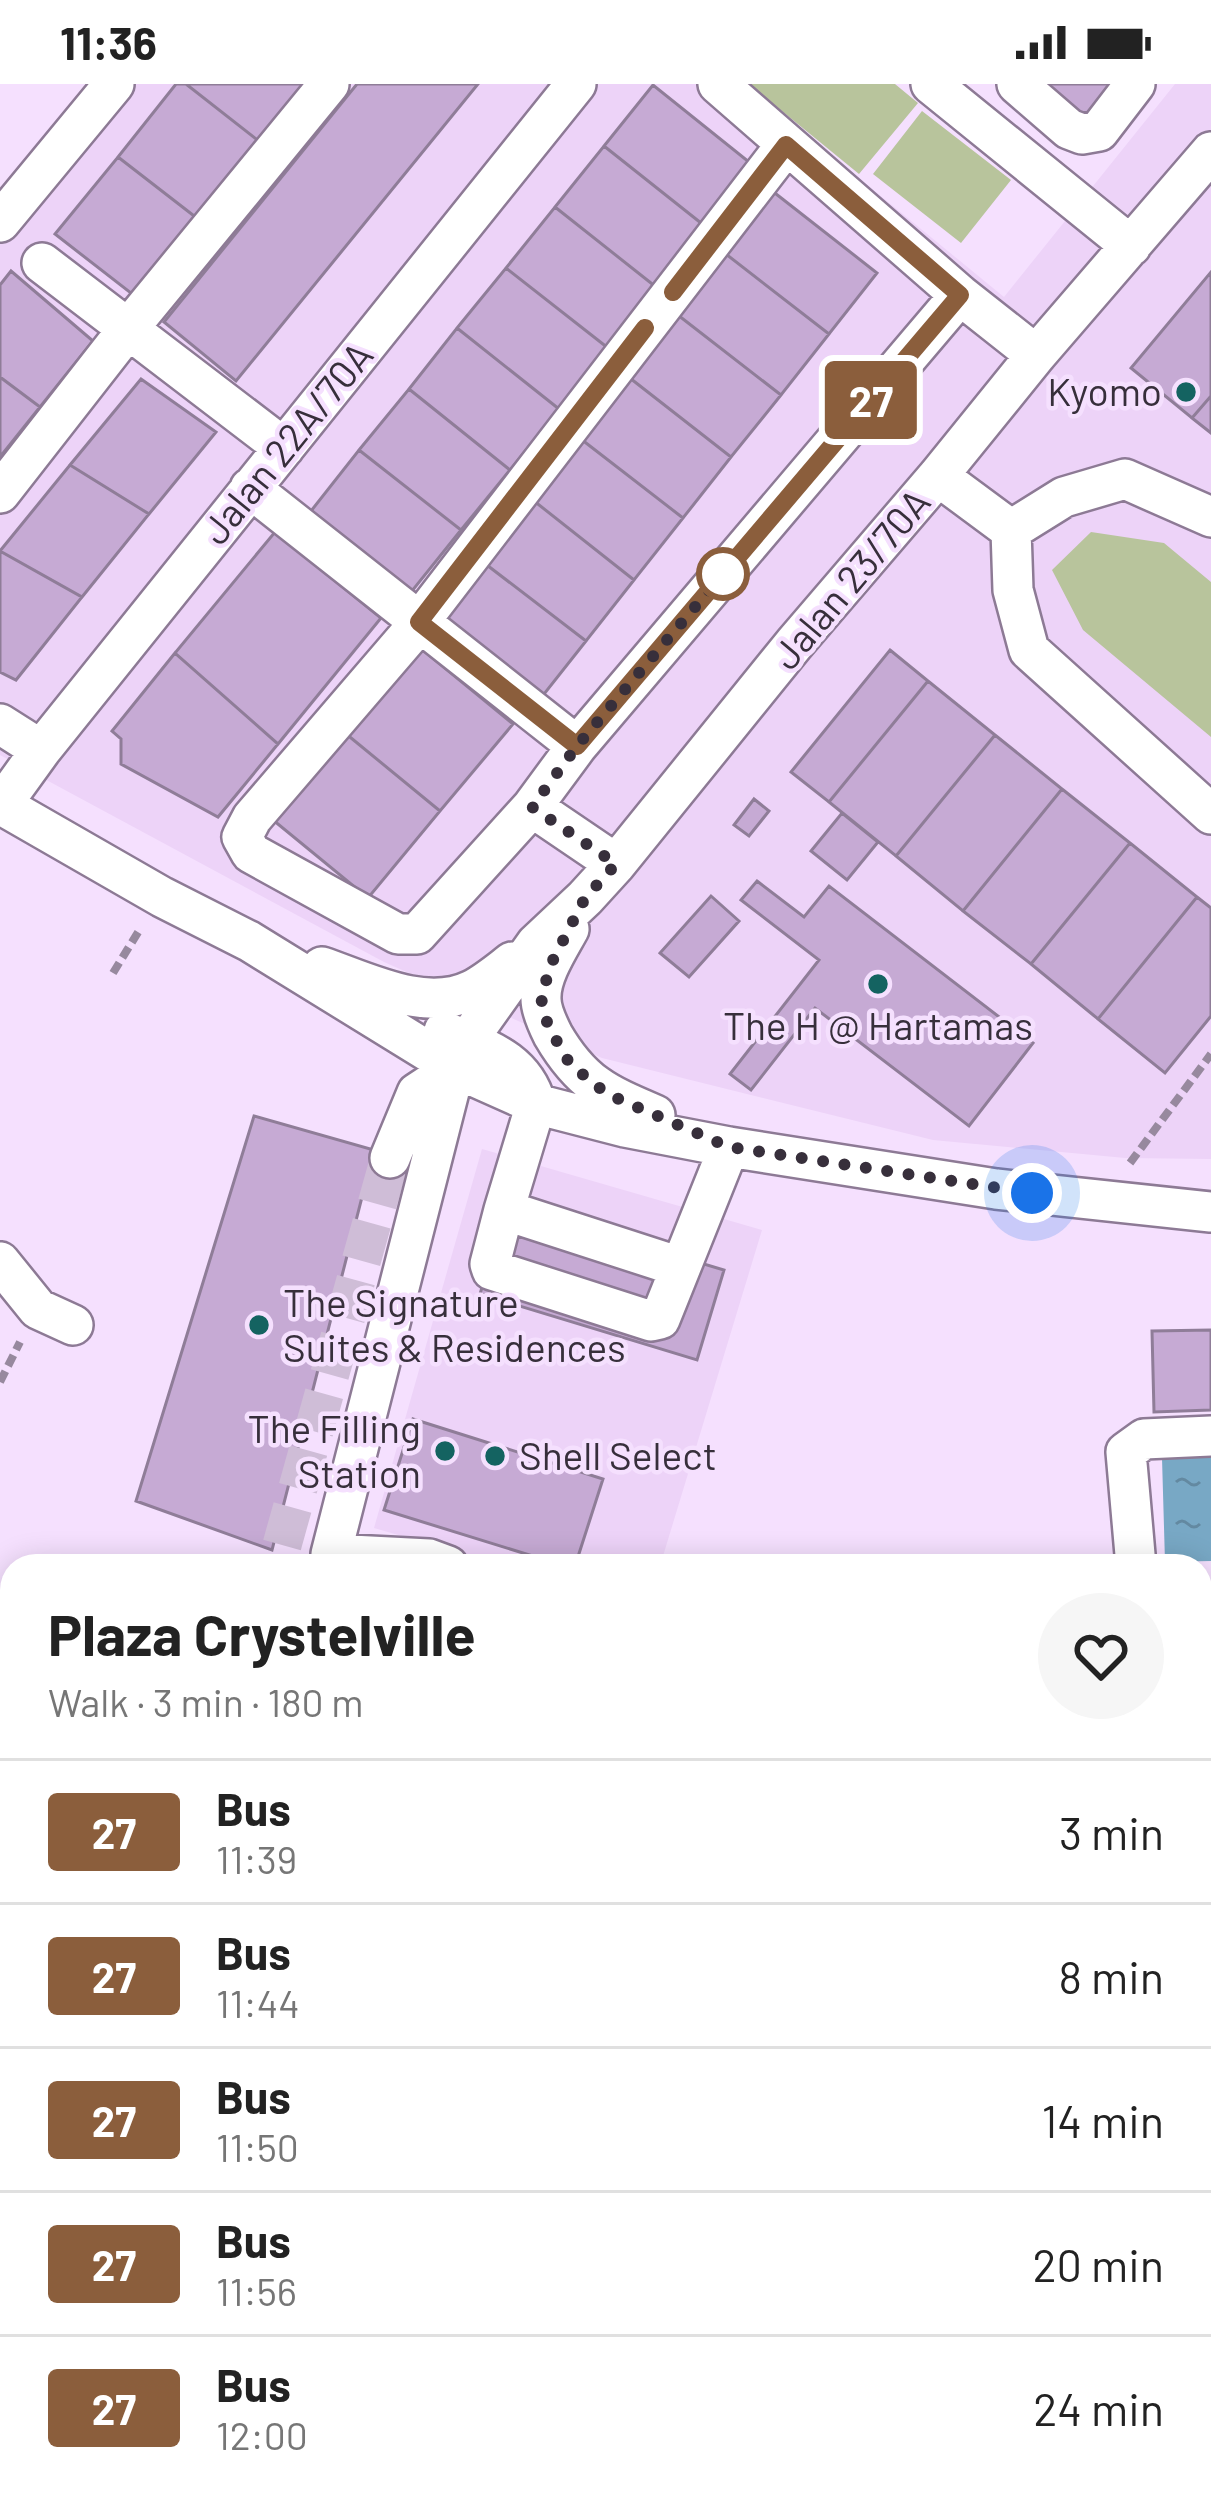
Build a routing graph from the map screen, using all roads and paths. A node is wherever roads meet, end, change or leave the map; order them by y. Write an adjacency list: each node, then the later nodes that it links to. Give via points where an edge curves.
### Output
1 (114, 84): 10 (street)
2 (329, 84): 14 (street)
3 (577, 84): 16 (street, Jalan 22A/70A)
4 (718, 84): 8 (street)
5 (931, 84): 11 (street)
6 (1017, 84): 7 (street, via 1082,134 1099,131)
7 (1135, 84)
8 (786, 145): 13 (street); 22 (street)
9 (1211, 152): 11 (street, Jalan 23/70A)
10 (0, 222)
11 (1131, 246): 15 (street, Jalan 23/70A)
12 (42, 263): 14 (street)
13 (960, 295): 15 (street); 24 (street)
14 (128, 328): 16 (street); 19 (street)
15 (1036, 355): 17 (street, Jalan 23/70A)
16 (284, 448): 18 (street, Jalan 22A/70A)
17 (938, 476): 21 (street); 29 (street, Jalan 23/70A)
18 (250, 488): 22 (street); 25 (street, Jalan 22A/70A)
19 (0, 493)
20 (1211, 517): 21 (street, via 1124,479 1064,496)
21 (1011, 530): 28 (street, via 1013,590 1029,650)
22 (419, 622): 24 (street); 27 (street, via 253,818 242,837 251,853 398,934 417,934)
23 (0, 724): 25 (street)
24 (577, 746): 27 (street)
25 (41, 750): 26 (street, Jalan 22A/70A)
26 (1, 804): 32 (street)
27 (532, 807): 29 (street)
28 (1211, 814)
29 (616, 864): 30 (street, Jalan 23/70A)
30 (585, 898): 33 (street, Jalan 23/70A); 38 (street, Jalan 23/70A, via 541,998 548,1026 570,1064 607,1094)
31 (134, 938): 34 (path)
32 (249, 941): 33 (street, via 397,993 441,999 469,992); 36 (street)
33 (536, 944): 36 (street, Jalan 23/70A)
34 (113, 974)
35 (1211, 1054): 40 (path)
36 (461, 1055): 37 (street); 39 (street, via 417,1093); 47 (street)
37 (536, 1104): 38 (street); 41 (street)
38 (729, 1147): 40 (street); 44 (street)
39 (390, 1159)
40 (1103, 1201): 42 (street)
41 (504, 1210): 44 (street); 44 (street, via 492,1270 538,1285 651,1321 660,1318)
42 (1211, 1212)
43 (0, 1262): 45 (street, via 38,1309)
44 (680, 1267)
45 (74, 1325)
46 (1211, 1436): 48 (street, via 1144,1439 1126,1452)
47 (331, 1554)
48 (1135, 1554)

